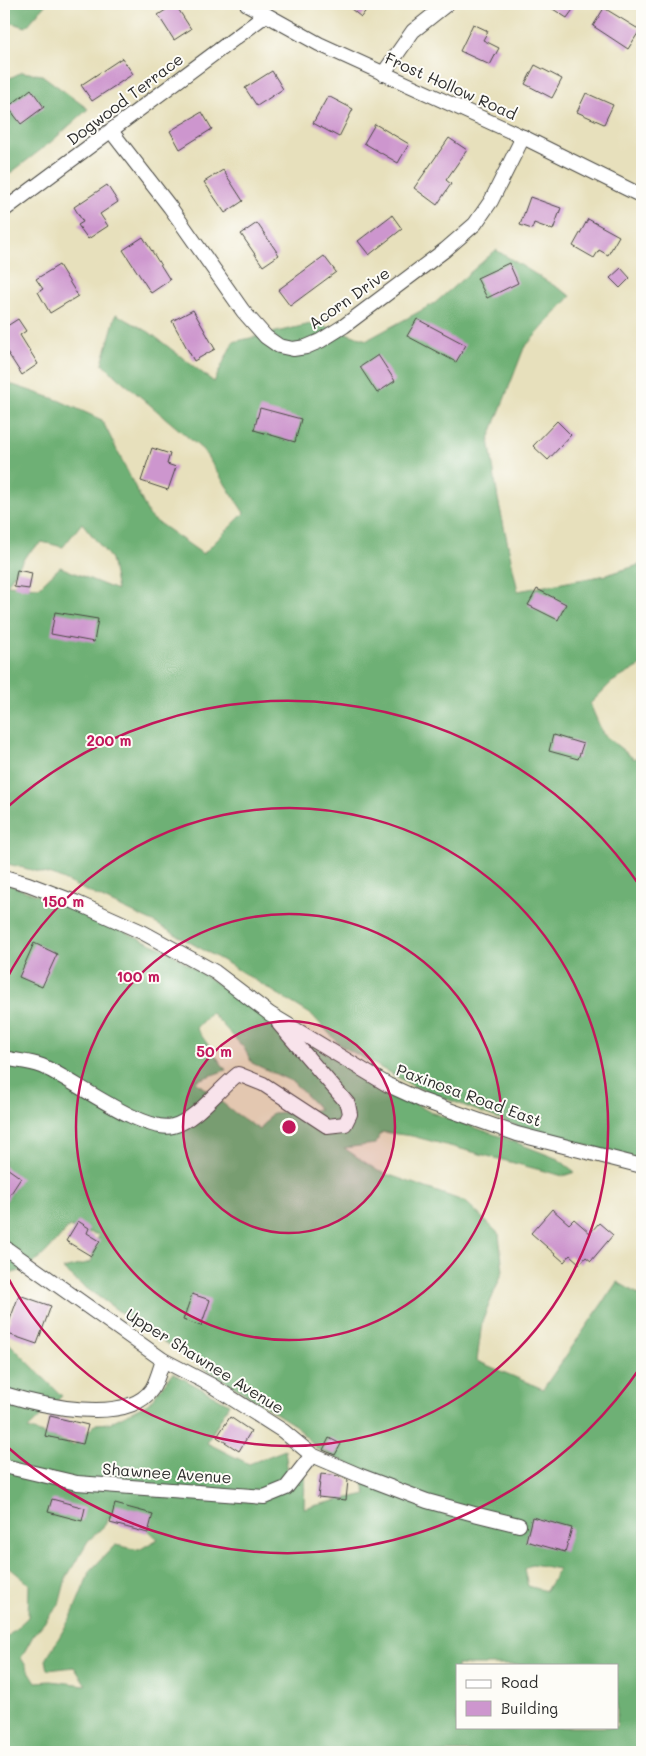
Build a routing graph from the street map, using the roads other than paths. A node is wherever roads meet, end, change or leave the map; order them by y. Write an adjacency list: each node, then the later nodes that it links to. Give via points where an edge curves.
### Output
1 (247, 4): 3 (street, Frost Hollow Road)
2 (447, 4): 4 (street, via 413,31)
3 (266, 16): 4 (street, Frost Hollow Road); 5 (street, Dogwood Terrace)
4 (383, 74): 6 (street, Frost Hollow Road)
5 (111, 131): 6 (street, Acorn Drive, via 170,206 243,311 266,337 279,346 293,349 320,341 344,326 445,250 474,224 491,200); 8 (street, Dogwood Terrace)
6 (523, 138): 7 (street, Frost Hollow Road)
7 (642, 196)
8 (4, 210)
9 (4, 877): 10 (street, Paxinosa Road East, via 75,902 142,932 215,972)
10 (270, 1014): 11 (street, Paxinosa Road East, via 348,1104 350,1114 345,1124 327,1126 263,1084 238,1074 183,1122 171,1127 154,1125 134,1118 40,1065); 12 (street, Paxinosa Road East, via 388,1085 420,1100 517,1134)
11 (4, 1059)
12 (642, 1166)
13 (4, 1247): 14 (street, Upper Shawnee Avenue)
14 (163, 1360): 15 (street, via 152,1389 135,1403 117,1408 88,1411); 16 (street, Upper Shawnee Avenue, via 211,1385 283,1431)
15 (4, 1394)
16 (312, 1455): 17 (street, Shawnee Avenue, via 286,1488 264,1497 77,1483); 18 (street, Upper Shawnee Avenue, via 428,1501)
17 (4, 1466)
18 (519, 1525)

